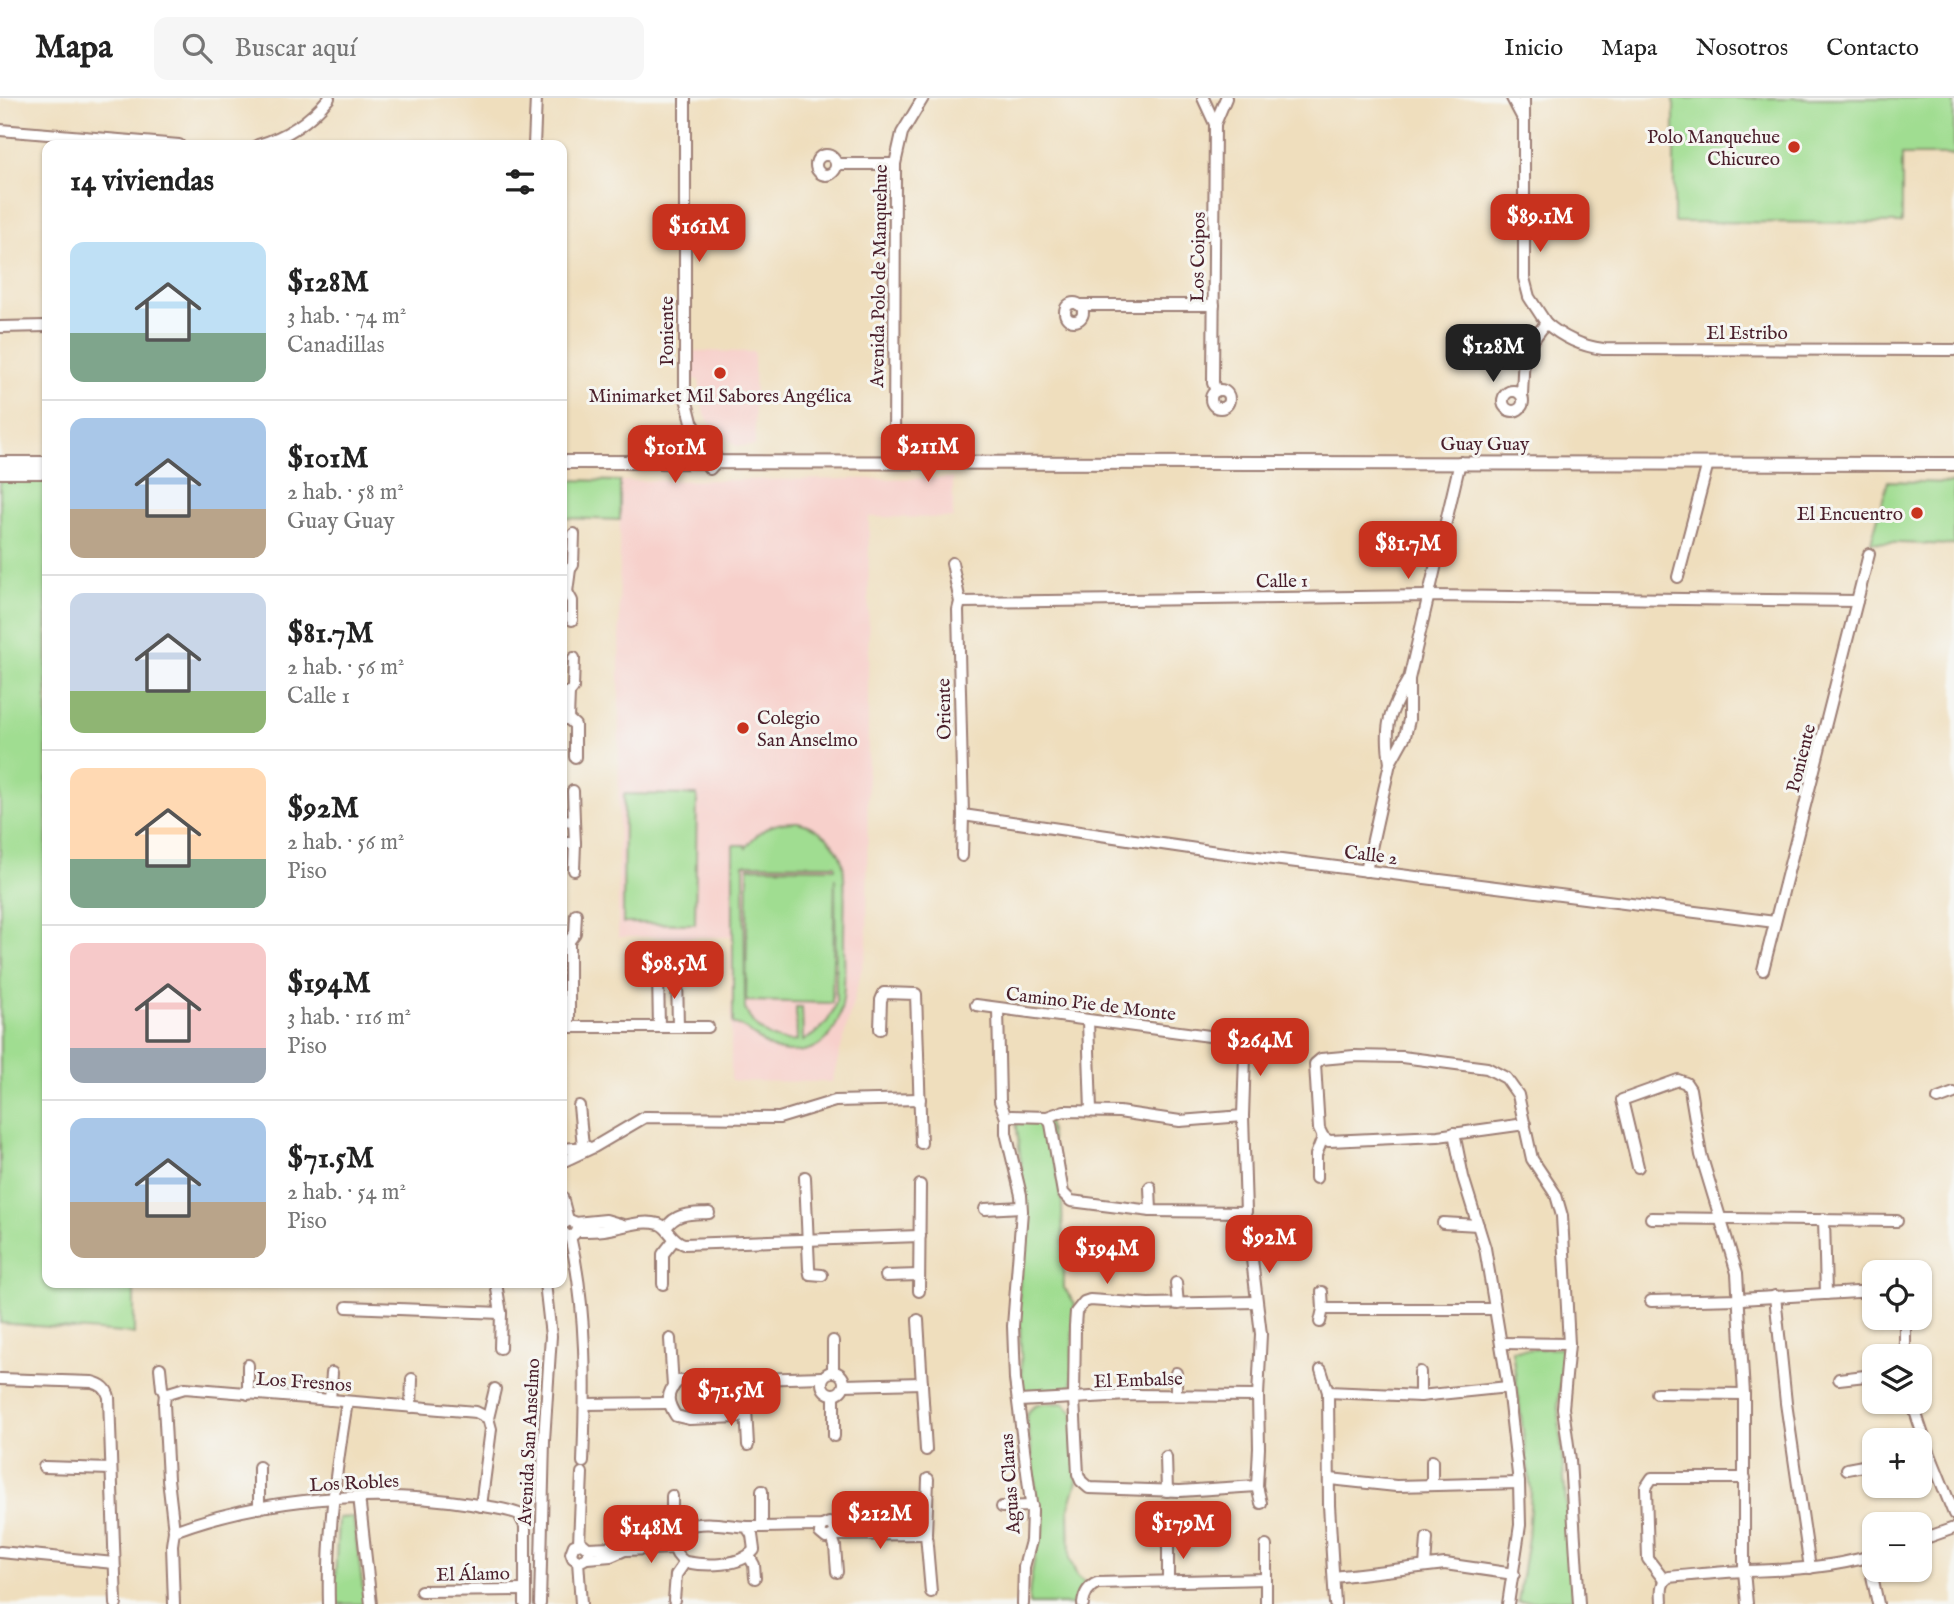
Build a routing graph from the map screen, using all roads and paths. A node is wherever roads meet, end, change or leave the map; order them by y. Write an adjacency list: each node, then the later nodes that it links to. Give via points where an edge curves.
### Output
1 (329, 98): 13 (street, via 303,124)
2 (536, 98): 14 (street)
3 (685, 98): 32 (street, Poniente, via 685,394 689,415)
4 (923, 98): 16 (street, Avenida Polo de Manquehue, via 904,128)
5 (1203, 98): 10 (street, Los Coipos)
6 (1226, 98): 10 (street, Los Coipos)
7 (1512, 98): 9 (street)
8 (1524, 98): 9 (street)
9 (1524, 122): 19 (street, via 1524,278 1529,297)
10 (1215, 124): 18 (street, Los Coipos)
11 (0, 130): 12 (street)
12 (119, 140)
13 (275, 140)
14 (534, 140)
15 (836, 164): 16 (street)
16 (895, 164): 25 (street, Avenida Polo de Manquehue)
17 (1079, 305): 18 (street)
18 (1213, 305): 23 (street, Los Coipos)
19 (1546, 323): 22 (street, El Estribo, via 1572,341 1603,349); 24 (street, via 1524,352)
20 (0, 327): 21 (street)
21 (42, 327)
22 (1954, 350)
23 (1216, 391)
24 (1522, 395)
25 (894, 461): 26 (street, Guay Guay); 35 (street, Guay Guay)
26 (1017, 461): 28 (street, Guay Guay); 35 (street, Guay Guay, via 970,467)
27 (567, 462): 34 (street, Guay Guay)
28 (1460, 462): 31 (street, Guay Guay); 45 (street)
29 (0, 463): 30 (street)
30 (42, 463)
31 (1708, 463): 33 (street, Guay Guay); 43 (street)
32 (711, 464): 34 (street, Guay Guay); 35 (street, Guay Guay)
33 (1954, 464)
34 (639, 465): 36 (street, Guay Guay)
35 (835, 465)
36 (567, 469)
37 (0, 472): 38 (street)
38 (42, 472)
39 (574, 534): 42 (street, via 573,565)
40 (1869, 554): 46 (street, Poniente)
41 (952, 563): 47 (street, Oriente)
42 (567, 568)
43 (1678, 577)
44 (567, 596): 48 (street, via 572,601)
45 (1429, 596): 46 (street, Calle 1); 47 (street, Calle 1); 50 (street)
46 (1857, 601): 65 (street, Poniente)
47 (960, 602): 56 (street, Oriente)
48 (572, 620)
49 (574, 658): 51 (street, via 573,688)
50 (1409, 679): 54 (street, via 1409,720); 54 (street, via 1386,728)
51 (567, 692)
52 (567, 720): 53 (street, via 575,726)
53 (575, 757)
54 (1390, 763): 63 (street)
55 (573, 791): 58 (street)
56 (963, 815): 61 (street, Oriente); 63 (street, Calle 2)
57 (567, 820): 58 (street)
58 (574, 821): 60 (street)
59 (567, 843): 60 (street)
60 (575, 843): 62 (street)
61 (962, 856)
62 (573, 870)
63 (1366, 871): 65 (street, Calle 2)
64 (576, 914): 66 (street, via 575,933)
65 (1775, 922): 67 (street, Poniente)
66 (567, 939)
67 (1763, 970)
68 (638, 974): 69 (street)
69 (658, 974): 70 (street); 76 (street)
70 (677, 974): 71 (street); 77 (street)
71 (699, 974)
72 (976, 1005): 73 (street, Camino Pie de Monte)
73 (999, 1009): 74 (street, Camino Pie de Monte); 87 (street, Aguas Claras, via 1000,1101)
74 (1088, 1021): 84 (street); 85 (street, Camino Pie de Monte, via 1242,1042)
75 (567, 1027): 76 (street)
76 (659, 1027): 77 (street)
77 (678, 1027): 78 (street)
78 (708, 1027)
79 (880, 1029): 81 (street, via 884,993 916,994)
80 (1954, 1093): 82 (street)
81 (920, 1099): 91 (street); 92 (street, via 835,1101 779,1118 645,1117)
82 (1938, 1099)
83 (579, 1106): 92 (street)
84 (1091, 1111): 85 (street, via 1180,1121); 86 (street, via 1064,1111)
85 (1243, 1116): 102 (street, via 1246,1212)
86 (1047, 1117): 87 (street); 102 (street, via 1063,1193 1068,1198)
87 (1006, 1118): 100 (street, Aguas Claras)
88 (1525, 1124): 89 (street); 90 (street, via 1515,1088 1487,1068 1402,1057 1323,1058 1315,1067); 141 (street, via 1532,1159 1561,1209)
89 (1454, 1133): 90 (street, via 1333,1142); 109 (street)
90 (1323, 1137): 97 (street, via 1316,1155)
91 (921, 1143)
92 (588, 1147): 93 (street); 94 (street)
93 (567, 1149)
94 (567, 1159)
95 (1638, 1167): 105 (street, via 1622,1100 1678,1080 1684,1082 1690,1089 1701,1155)
96 (805, 1177): 114 (street)
97 (1316, 1178)
98 (920, 1185): 112 (street)
99 (1150, 1187): 102 (street)
100 (1021, 1207): 101 (street); 171 (street, Aguas Claras, via 1013,1326)
101 (985, 1209)
102 (1151, 1211)
103 (709, 1213): 111 (street, via 681,1215)
104 (1651, 1218): 105 (street)
105 (1721, 1218): 106 (street); 128 (street)
106 (1824, 1219): 107 (street); 126 (street)
107 (1897, 1221)
108 (1443, 1223): 109 (street)
109 (1478, 1225): 134 (street)
110 (569, 1228): 111 (street, via 607,1230 655,1224); 174 (street, via 582,1308)
111 (666, 1228): 113 (street)
112 (920, 1236): 114 (street); 117 (street)
113 (674, 1240): 114 (street, via 684,1244); 120 (street, via 663,1254)
114 (808, 1240): 116 (street, via 810,1274)
115 (1251, 1251): 130 (street)
116 (822, 1275)
117 (919, 1275): 118 (street); 123 (street)
118 (886, 1276)
119 (1176, 1283): 131 (street)
120 (663, 1284)
121 (497, 1288): 135 (street)
122 (546, 1288): 244 (street, Avenida San Anselmo, via 551,1336)
123 (919, 1291)
124 (1322, 1292): 133 (street)
125 (1862, 1292): 126 (street)
126 (1826, 1294): 127 (street)
127 (1775, 1296): 128 (street); 225 (street)
128 (1740, 1299): 129 (street); 165 (street)
129 (1651, 1301)
130 (1256, 1302): 131 (street); 167 (street, via 1261,1334)
131 (1178, 1304): 169 (street, via 1090,1300 1081,1304 1075,1319)
132 (347, 1307): 135 (street)
133 (1323, 1309): 134 (street); 137 (street)
134 (1494, 1309): 140 (street)
135 (501, 1313): 142 (street)
136 (918, 1320): 155 (street)
137 (1320, 1322)
138 (670, 1339): 157 (street)
139 (833, 1341): 149 (street)
140 (1502, 1343): 141 (street); 158 (street)
141 (1569, 1344): 252 (street, via 1563,1408)
142 (500, 1348)
143 (248, 1365): 166 (street)
144 (160, 1368): 162 (street)
145 (1321, 1370): 160 (street)
146 (1420, 1372): 168 (street)
147 (332, 1373): 170 (street)
148 (1176, 1373): 164 (street)
149 (828, 1374): 154 (street); 156 (street, via 840,1375); 163 (street, via 821,1383)
150 (1862, 1376): 152 (street)
151 (412, 1379): 175 (street)
152 (1839, 1379)
153 (0, 1380): 187 (street, via 92,1382 103,1387 109,1397)
154 (745, 1380): 157 (street, via 678,1381); 176 (street)
155 (922, 1383): 156 (street); 180 (street)
156 (844, 1385): 163 (street)
157 (673, 1387): 173 (street)
158 (1508, 1387): 168 (street); 192 (street)
159 (495, 1389): 177 (street)
160 (1328, 1392): 168 (street); 191 (street)
161 (1657, 1393): 165 (street)
162 (165, 1394): 166 (street, Los Fresnos, via 185,1388); 209 (street)
163 (834, 1394): 178 (street)
164 (1176, 1394): 167 (street, El Embalse); 169 (street, El Embalse)
165 (1744, 1394): 189 (street)
166 (248, 1395): 170 (street, Los Fresnos)
167 (1258, 1396): 194 (street)
168 (1420, 1396)
169 (1074, 1399): 171 (street, El Embalse); 195 (street, via 1081,1482 1093,1489)
170 (330, 1400): 172 (street, Los Fresnos)
171 (1019, 1401): 202 (street, Aguas Claras)
172 (347, 1402): 175 (street, Los Fresnos); 199 (street)
173 (667, 1403): 174 (street); 176 (street, via 676,1416 689,1419 738,1417)
174 (586, 1404): 219 (street)
175 (411, 1407): 177 (street, Los Fresnos, via 476,1412)
176 (746, 1409): 179 (street)
177 (488, 1418): 201 (street, via 491,1429)
178 (834, 1436)
179 (748, 1445)
180 (926, 1450)
181 (1166, 1457): 195 (street)
182 (1432, 1461): 193 (street)
183 (259, 1466): 204 (street)
184 (1862, 1466): 188 (street)
185 (44, 1467): 187 (street)
186 (1932, 1467): 205 (street)
187 (111, 1469): 223 (street)
188 (1847, 1469)
189 (1745, 1478): 226 (street); 232 (street, via 1653,1478 1648,1482 1648,1559)
190 (928, 1479): 211 (street)
191 (1330, 1479): 193 (street); 229 (street)
192 (1519, 1483): 193 (street); 228 (street)
193 (1432, 1485)
194 (1256, 1486): 195 (street); 200 (street)
195 (1167, 1490)
196 (762, 1491): 207 (street)
197 (359, 1496): 199 (street, Los Robles); 201 (street, Los Robles, via 432,1498); 242 (street)
198 (672, 1496): 210 (street, via 672,1524)
199 (333, 1499): 204 (street, Los Robles); 241 (street)
200 (1261, 1503)
201 (481, 1506): 235 (street, Los Robles, via 512,1511 522,1519)
202 (1032, 1506): 203 (street); 246 (street, Aguas Claras)
203 (1002, 1507)
204 (259, 1508): 209 (street, Los Robles)
205 (1954, 1514)
206 (747, 1527): 207 (street); 210 (street, via 694,1525); 220 (street, via 754,1544)
207 (762, 1527): 212 (street, via 831,1524)
208 (1954, 1528): 213 (street)
209 (174, 1531): 240 (street)
210 (679, 1534): 217 (street)
211 (926, 1534): 212 (street); 237 (street)
212 (833, 1536): 227 (street)
213 (1932, 1536)
214 (1427, 1538): 224 (street)
215 (1168, 1542): 233 (street)
216 (1266, 1546): 231 (street)
217 (675, 1548): 219 (street, via 625,1550 611,1556); 222 (street)
218 (0, 1552): 223 (street)
219 (583, 1552): 245 (street)
220 (749, 1556): 222 (street, via 739,1562); 230 (street)
221 (1862, 1558): 225 (street)
222 (685, 1562): 238 (street, via 676,1575)
223 (114, 1563): 239 (street)
224 (1425, 1566): 228 (street, via 1445,1564); 229 (street)
225 (1810, 1568): 226 (street)
226 (1744, 1571): 232 (street); 254 (street)
227 (837, 1572)
228 (1514, 1574): 250 (street)
229 (1334, 1577): 249 (street)
230 (755, 1578)
231 (1266, 1580): 233 (street); 248 (street)
232 (1664, 1580): 253 (street)
233 (1168, 1581): 247 (street, via 1097,1583 1091,1585)
234 (1875, 1582): 255 (street)
235 (525, 1590): 236 (street, El Álamo); 243 (street, Los Robles)
236 (421, 1591)
237 (931, 1592)
238 (674, 1600)
239 (116, 1604)
240 (174, 1604)
241 (329, 1604)
242 (371, 1604)
243 (525, 1604)
244 (540, 1604)
245 (581, 1604)
246 (1023, 1604)
247 (1083, 1604)
248 (1266, 1604)
249 (1335, 1604)
250 (1508, 1604)
251 (1571, 1604): 252 (street)
252 (1579, 1604)
253 (1662, 1604)
254 (1746, 1604)
255 (1878, 1604)

